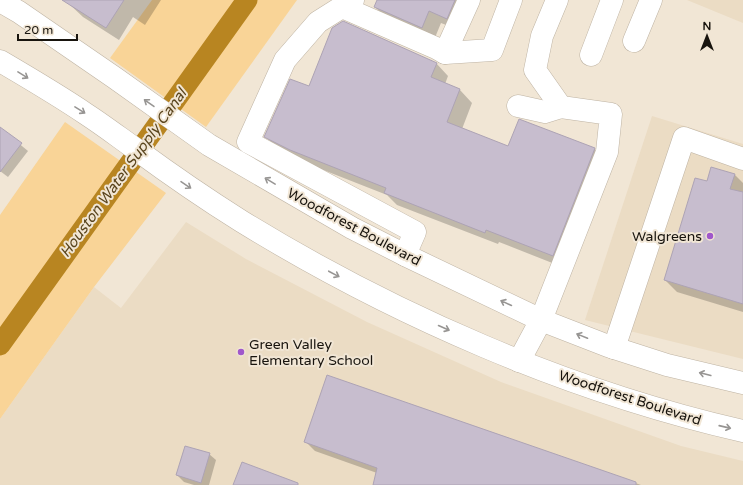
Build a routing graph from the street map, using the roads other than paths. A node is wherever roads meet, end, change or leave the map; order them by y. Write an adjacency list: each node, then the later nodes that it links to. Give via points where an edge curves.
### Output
1 (469, 0): 9 (main road)
2 (511, 0): 9 (main road, via 492,50)
3 (557, 0): 13 (main road, via 542,36 535,70)
4 (612, 0): 10 (main road)
5 (651, 0): 8 (main road)
6 (0, 1): 15 (main road, Woodforest Boulevard, one-way to 6, via 352,228 209,145)
7 (348, 3): 9 (main road); 15 (main road, via 318,22 285,60 248,142 415,232)
8 (634, 41)
9 (445, 53)
10 (591, 55)
11 (0, 61): 18 (main road, Woodforest Boulevard, one-way to 18, via 87,114 184,184 300,256 384,301)
12 (518, 106): 13 (main road, via 545,112)
13 (561, 107): 16 (main road, via 611,114 607,152)
14 (743, 159): 17 (main road, via 684,138)
15 (405, 255): 16 (main road, Woodforest Boulevard, one-way to 15)
16 (541, 320): 17 (main road, Woodforest Boulevard, one-way to 16); 18 (main road)
17 (614, 348): 19 (main road, Woodforest Boulevard, one-way to 17)
18 (519, 361): 20 (main road, Woodforest Boulevard, one-way to 20, via 644,405)
19 (743, 383)
20 (743, 431)

